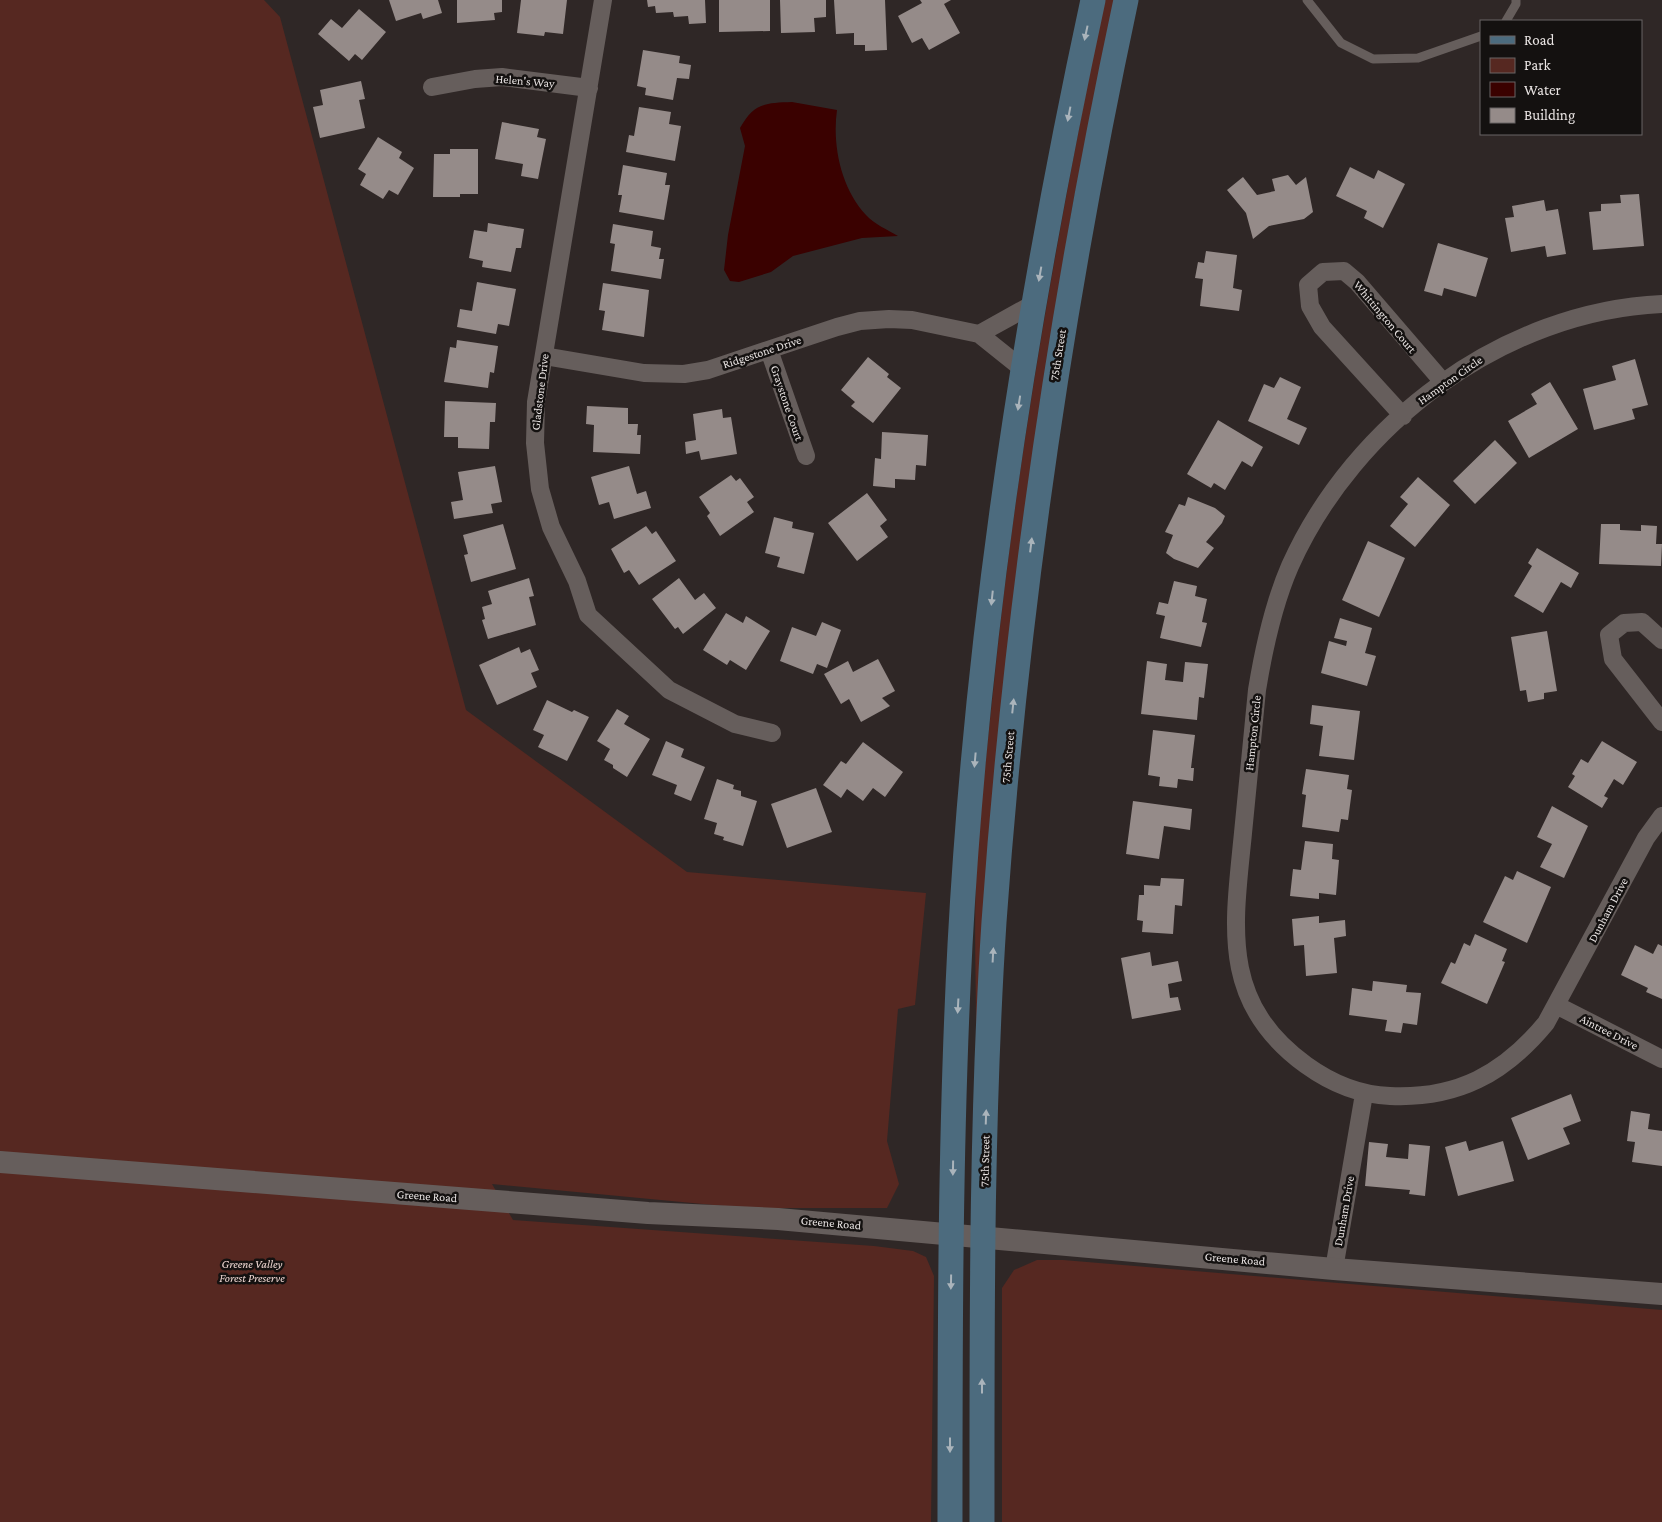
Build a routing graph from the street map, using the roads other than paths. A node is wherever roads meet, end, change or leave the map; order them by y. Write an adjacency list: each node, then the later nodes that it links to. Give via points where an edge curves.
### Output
1 (603, 0): 9 (street, Gladstone Drive)
2 (1093, 0): 10 (main road, one-way to 10)
3 (1126, 0): 28 (main road, 75th Street, one-way to 3, via 994,923 1018,651 1062,332 1099,126)
4 (1308, 0): 7 (lane, via 1341,44 1373,59 1418,58)
5 (1516, 0): 6 (lane)
6 (1507, 20)
7 (1480, 36)
8 (432, 87): 9 (street, Helen's Way, via 502,77)
9 (589, 88): 14 (street, Gladstone Drive)
10 (1035, 303): 12 (street); 15 (main road)
11 (1662, 304): 16 (street, Hampton Circle, via 1606,311 1563,322 1521,338)
12 (979, 334): 13 (street, Ridgestone Drive, via 912,320 860,321); 15 (street, Ridgestone Drive)
13 (769, 350): 14 (street, Ridgestone Drive, via 708,370 675,374 644,373); 18 (street, Graystone Court)
14 (544, 356): 21 (street, Gladstone Drive, via 535,422 540,489 551,527 577,581 588,615 669,690 735,724)
15 (1024, 370): 27 (main road, one-way to 27, via 994,579 972,793 961,941)
16 (1443, 382): 17 (street, Hampton Circle); 17 (street, Whittington Court, via 1357,282 1344,271 1323,272 1308,285 1310,306 1322,327)
17 (1402, 416): 25 (street, Hampton Circle, via 1353,465 1326,501 1290,567 1274,609 1257,690 1234,922 1239,967 1247,992 1276,1038 1316,1072)
18 (806, 456)
19 (1662, 640): 20 (street, via 1642,622 1624,623 1609,635 1613,659)
20 (1662, 722)
21 (772, 733)
22 (1662, 816): 23 (street, Dunham Drive, via 1646,838)
23 (1556, 1005): 24 (street, Aintree Drive); 25 (street, Hampton Circle, via 1529,1044 1509,1062 1479,1080 1437,1094 1410,1097)
24 (1662, 1059)
25 (1364, 1094): 29 (street, Dunham Drive)
26 (0, 1162): 27 (street, Greene Road, via 648,1213 778,1219)
27 (951, 1233): 28 (street, Greene Road); 31 (main road, one-way to 31)
28 (983, 1236): 29 (street, Greene Road); 32 (main road, 75th Street, one-way to 28)
29 (1334, 1269): 30 (street, Greene Road)
30 (1662, 1294)
31 (950, 1522)
32 (982, 1522)

